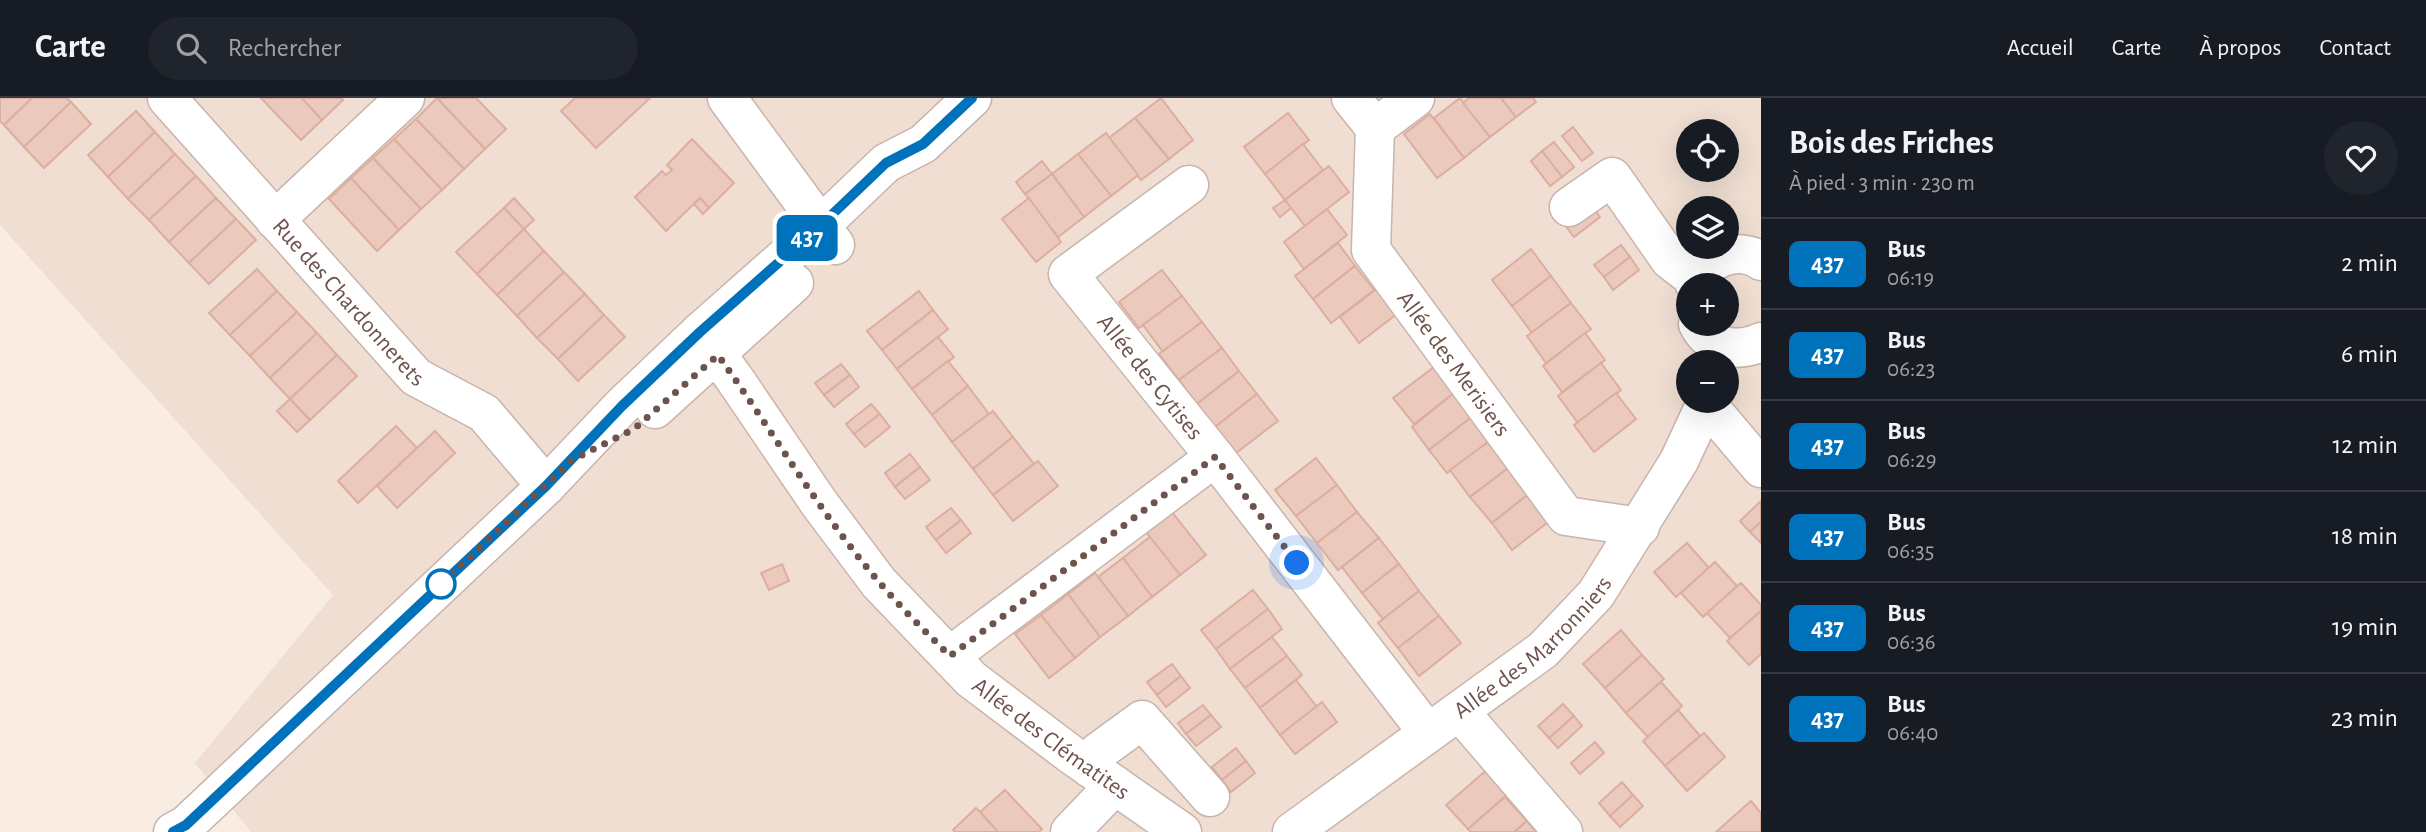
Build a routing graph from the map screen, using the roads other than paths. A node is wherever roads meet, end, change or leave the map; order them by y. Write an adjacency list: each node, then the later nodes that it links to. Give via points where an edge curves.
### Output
1 (167, 98): 10 (street, Rue des Chardonnerets)
2 (405, 98): 10 (street)
3 (727, 98): 11 (street)
4 (972, 98): 11 (street, via 923,144 886,163)
5 (1351, 98): 7 (street)
6 (1415, 98): 7 (street)
7 (1375, 128): 23 (street, Allée des Merisiers, via 1371,250 1566,516)
8 (1189, 185): 20 (street, Allée des Cytises, via 1068,274)
9 (1569, 207): 13 (street, via 1612,177)
10 (275, 220): 22 (street, Rue des Chardonnerets, via 416,377 484,413)
11 (827, 235): 17 (street)
12 (1761, 261): 14 (street, via 1730,255 1715,260)
13 (1684, 273)
14 (1701, 273)
15 (1761, 342): 16 (street, via 1734,348)
16 (1708, 343)
17 (709, 344): 22 (street, via 622,406); 24 (street, Allée des Clématites, via 879,583)
18 (1700, 413): 23 (street, Allée des Marronniers, via 1679,461)
19 (1714, 413): 21 (street)
20 (1215, 457): 24 (street); 26 (street, Allée des Cytises)
21 (1761, 468)
22 (559, 473): 29 (street)
23 (1640, 527): 25 (street, Allée des Marronniers, via 1596,594 1543,650)
24 (950, 656): 27 (street, Allée des Clématites, via 971,679)
25 (1459, 710): 26 (street, Allée des Marronniers); 33 (street)
26 (1428, 733): 32 (street, Allée des Marronniers)
27 (1102, 776): 28 (street, via 1098,752 1142,720); 30 (street); 31 (street, Allée des Clématites)
28 (1209, 797)
29 (180, 830)
30 (1070, 832)
31 (1182, 832)
32 (1292, 832)
33 (1563, 832)

